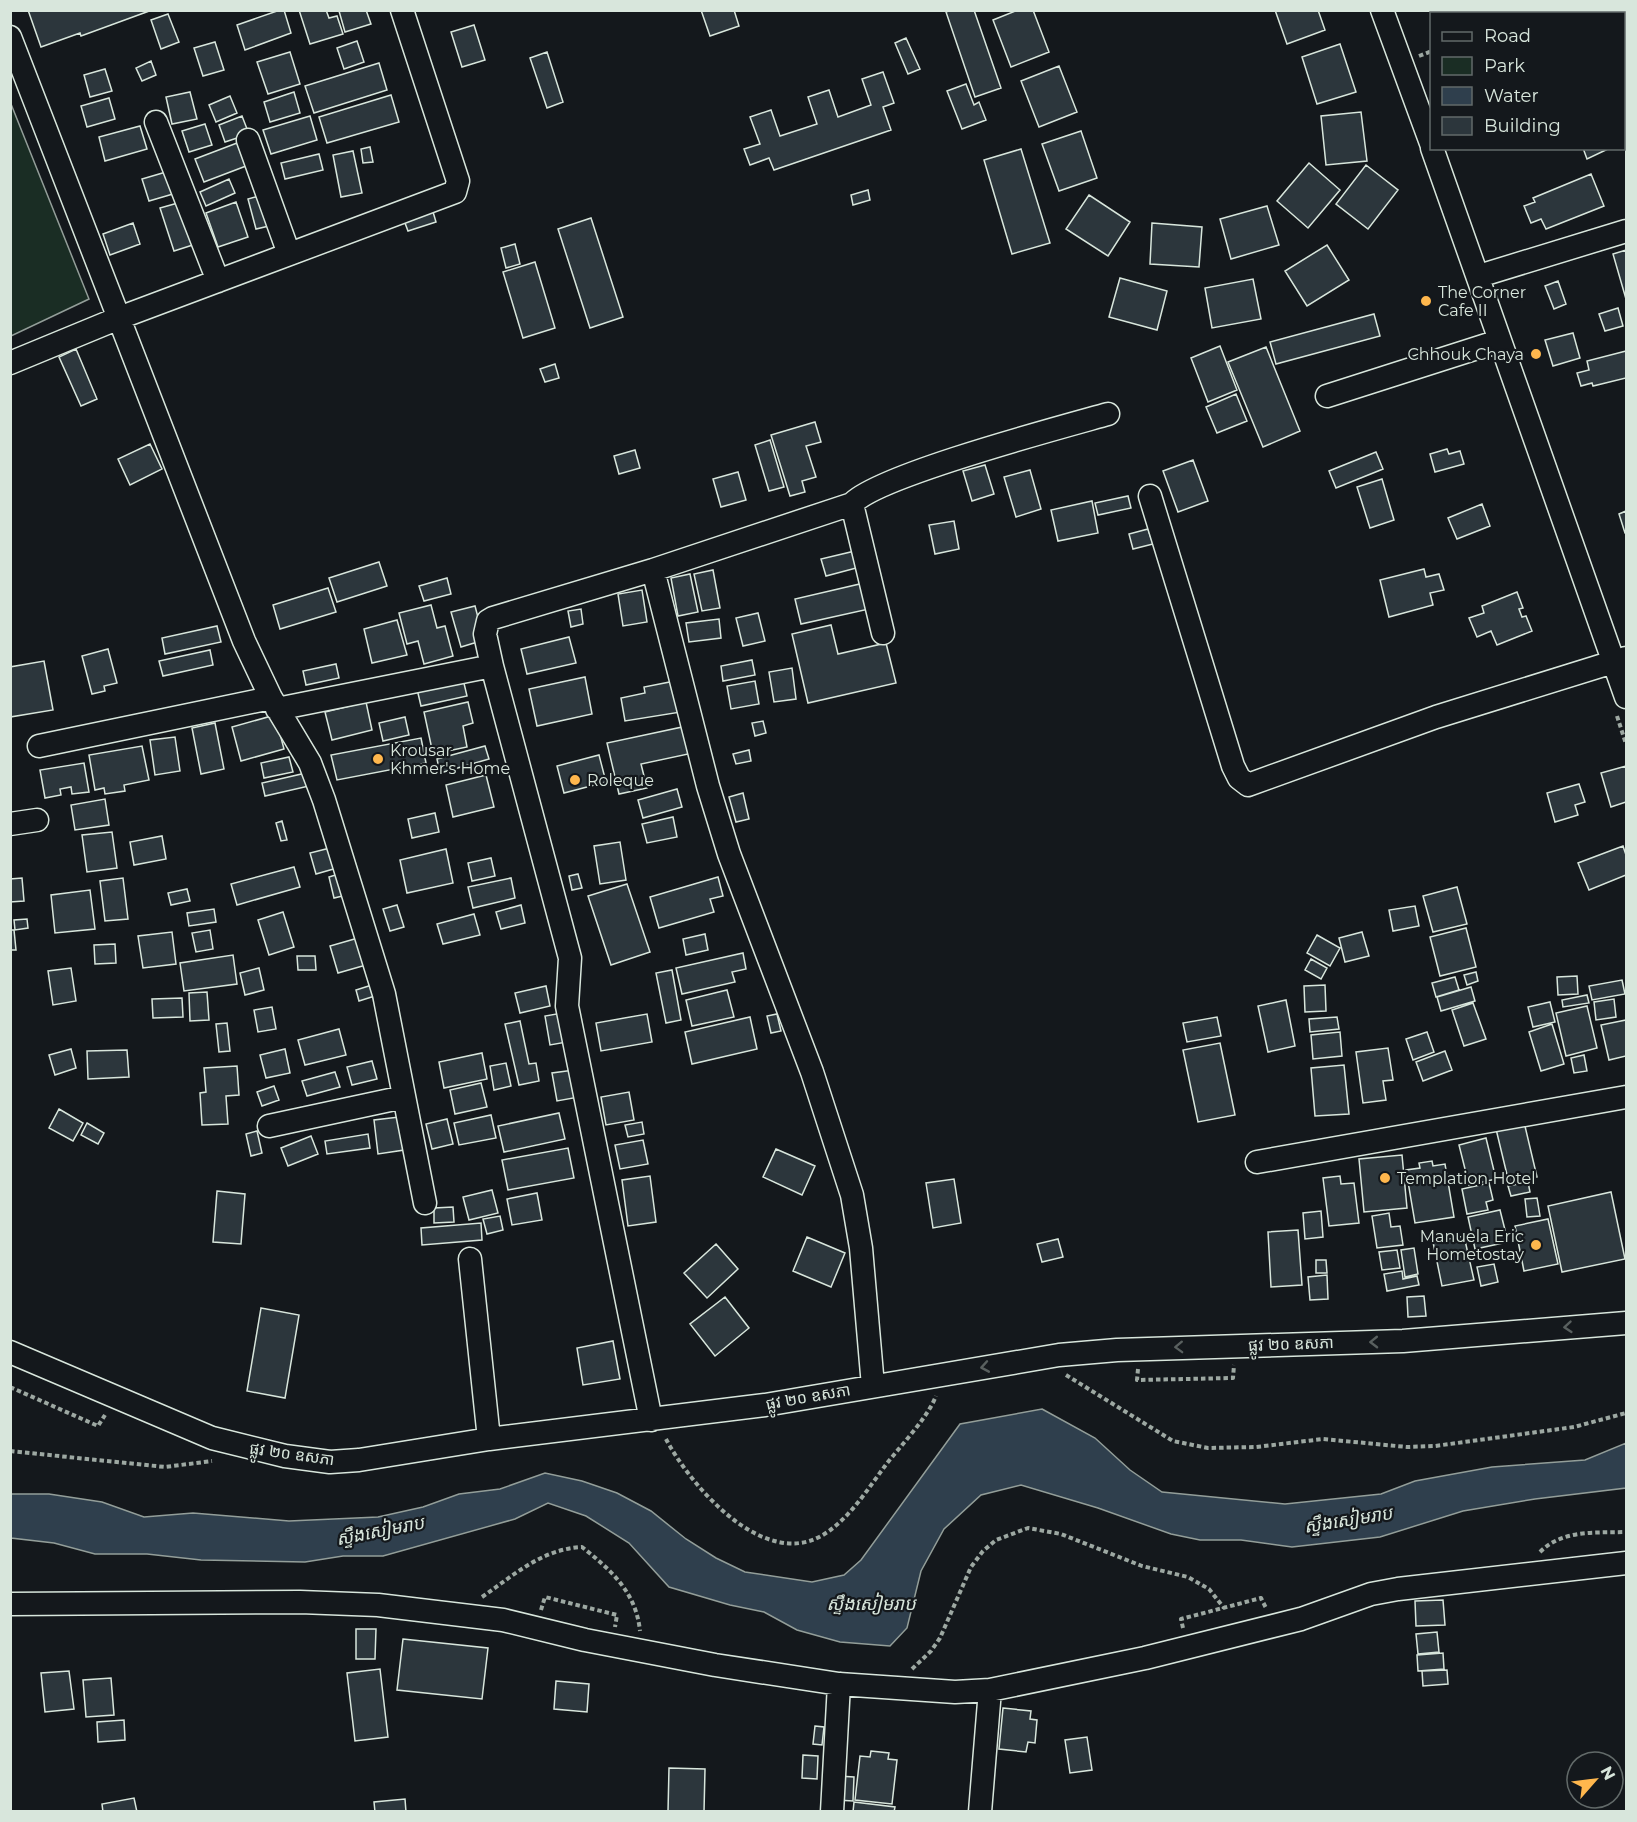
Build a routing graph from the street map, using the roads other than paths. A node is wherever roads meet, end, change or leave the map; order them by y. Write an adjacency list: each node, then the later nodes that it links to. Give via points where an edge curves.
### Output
1 (402, 10): 9 (street, via 458,187 455,192)
2 (1382, 10): 6 (street)
3 (10, 37): 12 (street)
4 (156, 122): 11 (street)
5 (248, 140): 9 (street)
6 (1430, 142)
7 (1433, 150): 10 (street)
8 (1626, 231): 10 (street)
9 (289, 254): 11 (street)
10 (1479, 276): 13 (street)
11 (218, 281): 12 (street)
12 (119, 318): 14 (street); 24 (street, via 244,641)
13 (1499, 341): 15 (street); 21 (street)
14 (10, 363)
15 (1327, 396)
16 (1108, 414): 18 (street, via 934,467 864,493)
17 (1150, 496): 21 (street, via 1233,766 1248,785 1436,717)
18 (852, 504): 19 (street); 20 (street)
19 (652, 570): 22 (street, via 493,618 488,621 485,634); 36 (street, via 725,843 812,1072 852,1196 861,1248)
20 (883, 633)
21 (1620, 660): 23 (street)
22 (492, 666): 24 (street); 37 (street, via 570,958 567,1006)
23 (1626, 698)
24 (274, 703): 25 (street); 28 (street, via 310,763 324,800 384,994)
25 (39, 746)
26 (37, 820): 27 (street)
27 (10, 824)
28 (404, 1097): 30 (street); 32 (street)
29 (1626, 1097): 31 (street)
30 (269, 1126)
31 (1257, 1162)
32 (425, 1203)
33 (470, 1259): 38 (street)
34 (1626, 1323): 36 (street, ផ្លូវ ២០ ឧសភា, one-way to 36, via 1402,1341 1118,1350 1015,1361)
35 (10, 1352): 38 (street, ផ្លូវ ២០ ឧសភា, via 184,1428 237,1446 285,1456 330,1462 359,1460)
36 (873, 1386): 37 (street, ផ្លូវ ២០ ឧសភា)
37 (657, 1426): 38 (street, ផ្លូវ ២០ ឧសភា)
38 (489, 1439)
39 (1626, 1563): 42 (street, via 1398,1588 1257,1631)
40 (10, 1604): 41 (street, via 300,1602 450,1612 688,1661)
41 (838, 1684): 42 (street, via 954,1692); 43 (street)
42 (990, 1690): 44 (street)
43 (832, 1812)
44 (980, 1812)

